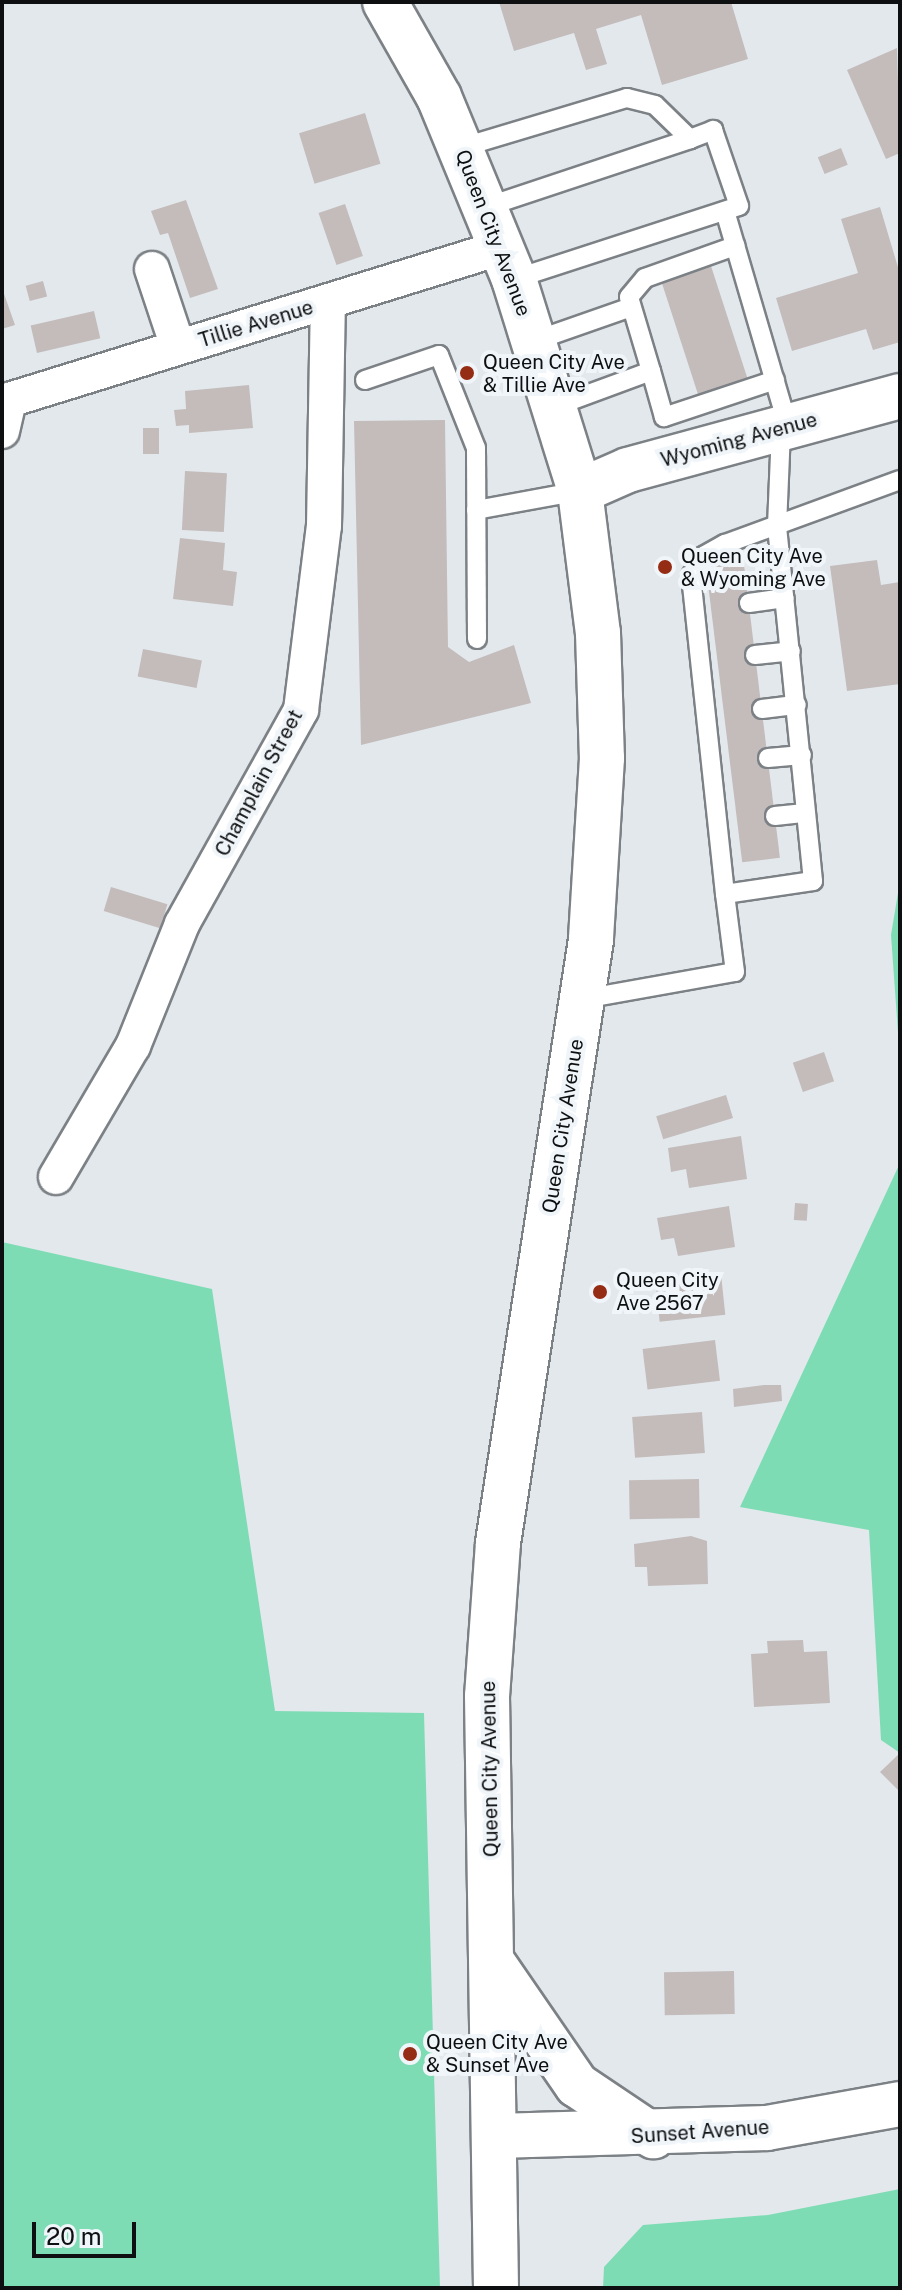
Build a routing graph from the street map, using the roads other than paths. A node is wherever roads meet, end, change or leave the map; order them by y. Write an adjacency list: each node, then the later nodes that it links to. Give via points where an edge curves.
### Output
1 (397, 6): 3 (main road, Queen City Avenue)
2 (690, 139): 3 (lane, via 655,105 627,98); 4 (lane); 5 (lane, via 713,130 739,206)
3 (460, 148): 4 (main road, Queen City Avenue)
4 (486, 207): 7 (main road, Queen City Avenue)
5 (725, 211): 6 (lane); 7 (lane)
6 (735, 246): 10 (lane, via 645,278 629,297); 15 (lane)
7 (508, 263): 9 (street, Tillie Avenue); 11 (main road, Queen City Avenue)
8 (152, 269): 12 (street)
9 (328, 303): 12 (street, Tillie Avenue); 38 (street, Champlain Street, via 324,526 301,710 182,924 133,1046)
10 (631, 307): 11 (lane); 13 (lane)
11 (534, 341): 17 (main road, Queen City Avenue)
12 (178, 347): 18 (street, Tillie Avenue)
13 (651, 371): 17 (lane); 20 (lane)
14 (365, 380): 23 (lane, via 439,355 476,448)
15 (775, 380): 19 (lane); 20 (lane)
16 (900, 396): 19 (main road, Wyoming Avenue)
17 (556, 406): 22 (main road, Queen City Avenue)
18 (6, 416)
19 (785, 428): 20 (main road, Wyoming Avenue); 24 (lane)
20 (671, 437): 22 (main road, Wyoming Avenue)
21 (900, 480): 24 (lane)
22 (580, 491): 23 (lane); 37 (main road, Queen City Avenue, via 598,633 602,758)
23 (476, 510): 27 (lane)
24 (777, 526): 25 (lane); 36 (lane, via 703,556 691,576 702,610 727,822)
25 (785, 598): 26 (lane); 28 (lane)
26 (749, 603)
27 (477, 639)
28 (791, 651): 29 (lane); 30 (lane)
29 (755, 655)
30 (797, 705): 31 (lane); 32 (lane)
31 (762, 709)
32 (802, 755): 33 (lane); 34 (lane)
33 (768, 758)
34 (805, 813): 35 (lane); 36 (lane, via 813,881)
35 (775, 816)
36 (725, 894): 37 (lane, via 735,972)
37 (583, 999): 39 (main road, Queen City Avenue, via 498,1543 487,1696)
38 (56, 1177)
39 (493, 1963): 41 (main road, Queen City Avenue); 42 (main road, via 577,2085)
40 (900, 2104): 42 (main road, Sunset Avenue, via 767,2128)
41 (497, 2136): 42 (main road, Sunset Avenue); 43 (main road, Queen City Avenue)
42 (656, 2137)
43 (496, 2288)

